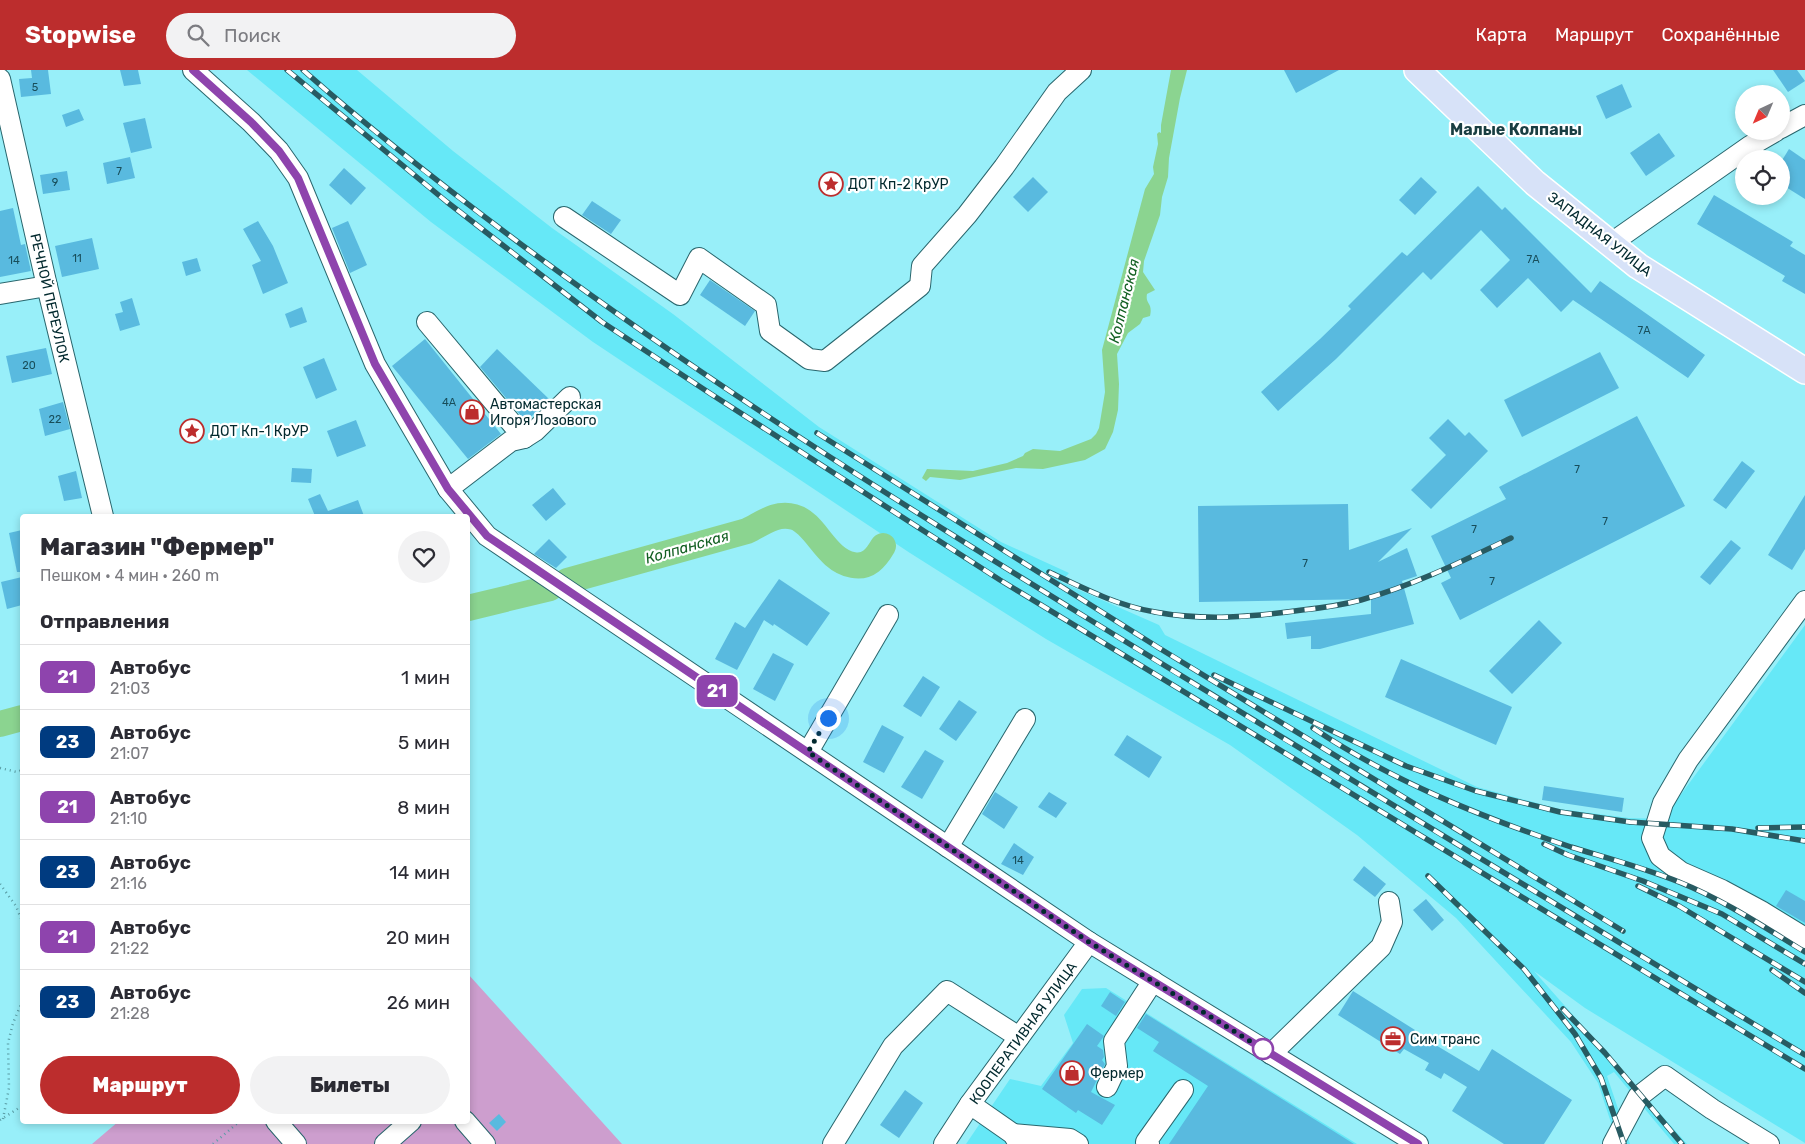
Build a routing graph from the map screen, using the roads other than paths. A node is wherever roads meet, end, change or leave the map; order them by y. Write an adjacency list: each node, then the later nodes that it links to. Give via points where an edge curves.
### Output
1 (193, 70): 16 (street, via 251,122 279,151 298,178 375,364)
2 (1081, 70): 8 (street, via 1056,92 1004,167 922,266 920,286 825,361 809,359 770,331 766,305 699,258 680,295)
3 (1417, 70): 9 (main road, ЗАПАДНАЯ УЛИЦА, via 1535,183)
4 (0, 79): 10 (street, РЕЧНОЙ ПЕРЕУЛОК)
5 (1805, 116): 6 (street)
6 (1790, 124)
7 (1760, 140): 9 (street)
8 (564, 217)
9 (1610, 244): 13 (main road, ЗАПАДНАЯ УЛИЦА, via 1638,266)
10 (47, 286): 11 (street); 17 (street, РЕЧНОЙ ПЕРЕУЛОК)
11 (0, 294)
12 (428, 322): 15 (street)
13 (1805, 371)
14 (570, 397): 15 (street)
15 (524, 438): 16 (street, via 511,441)
16 (448, 489): 18 (street)
17 (102, 514)
18 (469, 514)
19 (470, 516): 23 (street, via 487,536)
20 (1805, 601): 26 (street, via 1688,760 1663,803 1652,838 1660,856 1681,872 1722,890)
21 (888, 615): 23 (street)
22 (1025, 719): 24 (street)
23 (808, 752): 24 (street)
24 (948, 847): 27 (street)
25 (1389, 902): 30 (street, via 1392,922 1381,947)
26 (1805, 938)
27 (1089, 942): 28 (street); 29 (street, КООПЕРАТИВНАЯ УЛИЦА)
28 (1153, 981): 30 (street); 31 (street, via 1114,1041 1117,1066)
29 (1019, 1037): 33 (street, КООПЕРАТИВНАЯ УЛИЦА); 41 (street, via 948,990 893,1046)
30 (1271, 1054): 45 (street)
31 (1107, 1087)
32 (1184, 1090): 44 (street, via 1146,1142)
33 (970, 1104): 37 (street); 42 (street, КООПЕРАТИВНАЯ УЛИЦА)
34 (279, 1124): 38 (street)
35 (408, 1124): 39 (street)
36 (468, 1124): 40 (street)
37 (1016, 1139): 43 (street, via 1070,1139)
38 (296, 1144)
39 (385, 1144)
40 (485, 1144)
41 (833, 1144)
42 (944, 1144)
43 (1078, 1144)
44 (1149, 1144)
45 (1418, 1144)
46 (1613, 1144): 47 (street, via 1638,1097 1665,1076 1712,1110)
47 (1769, 1144)

